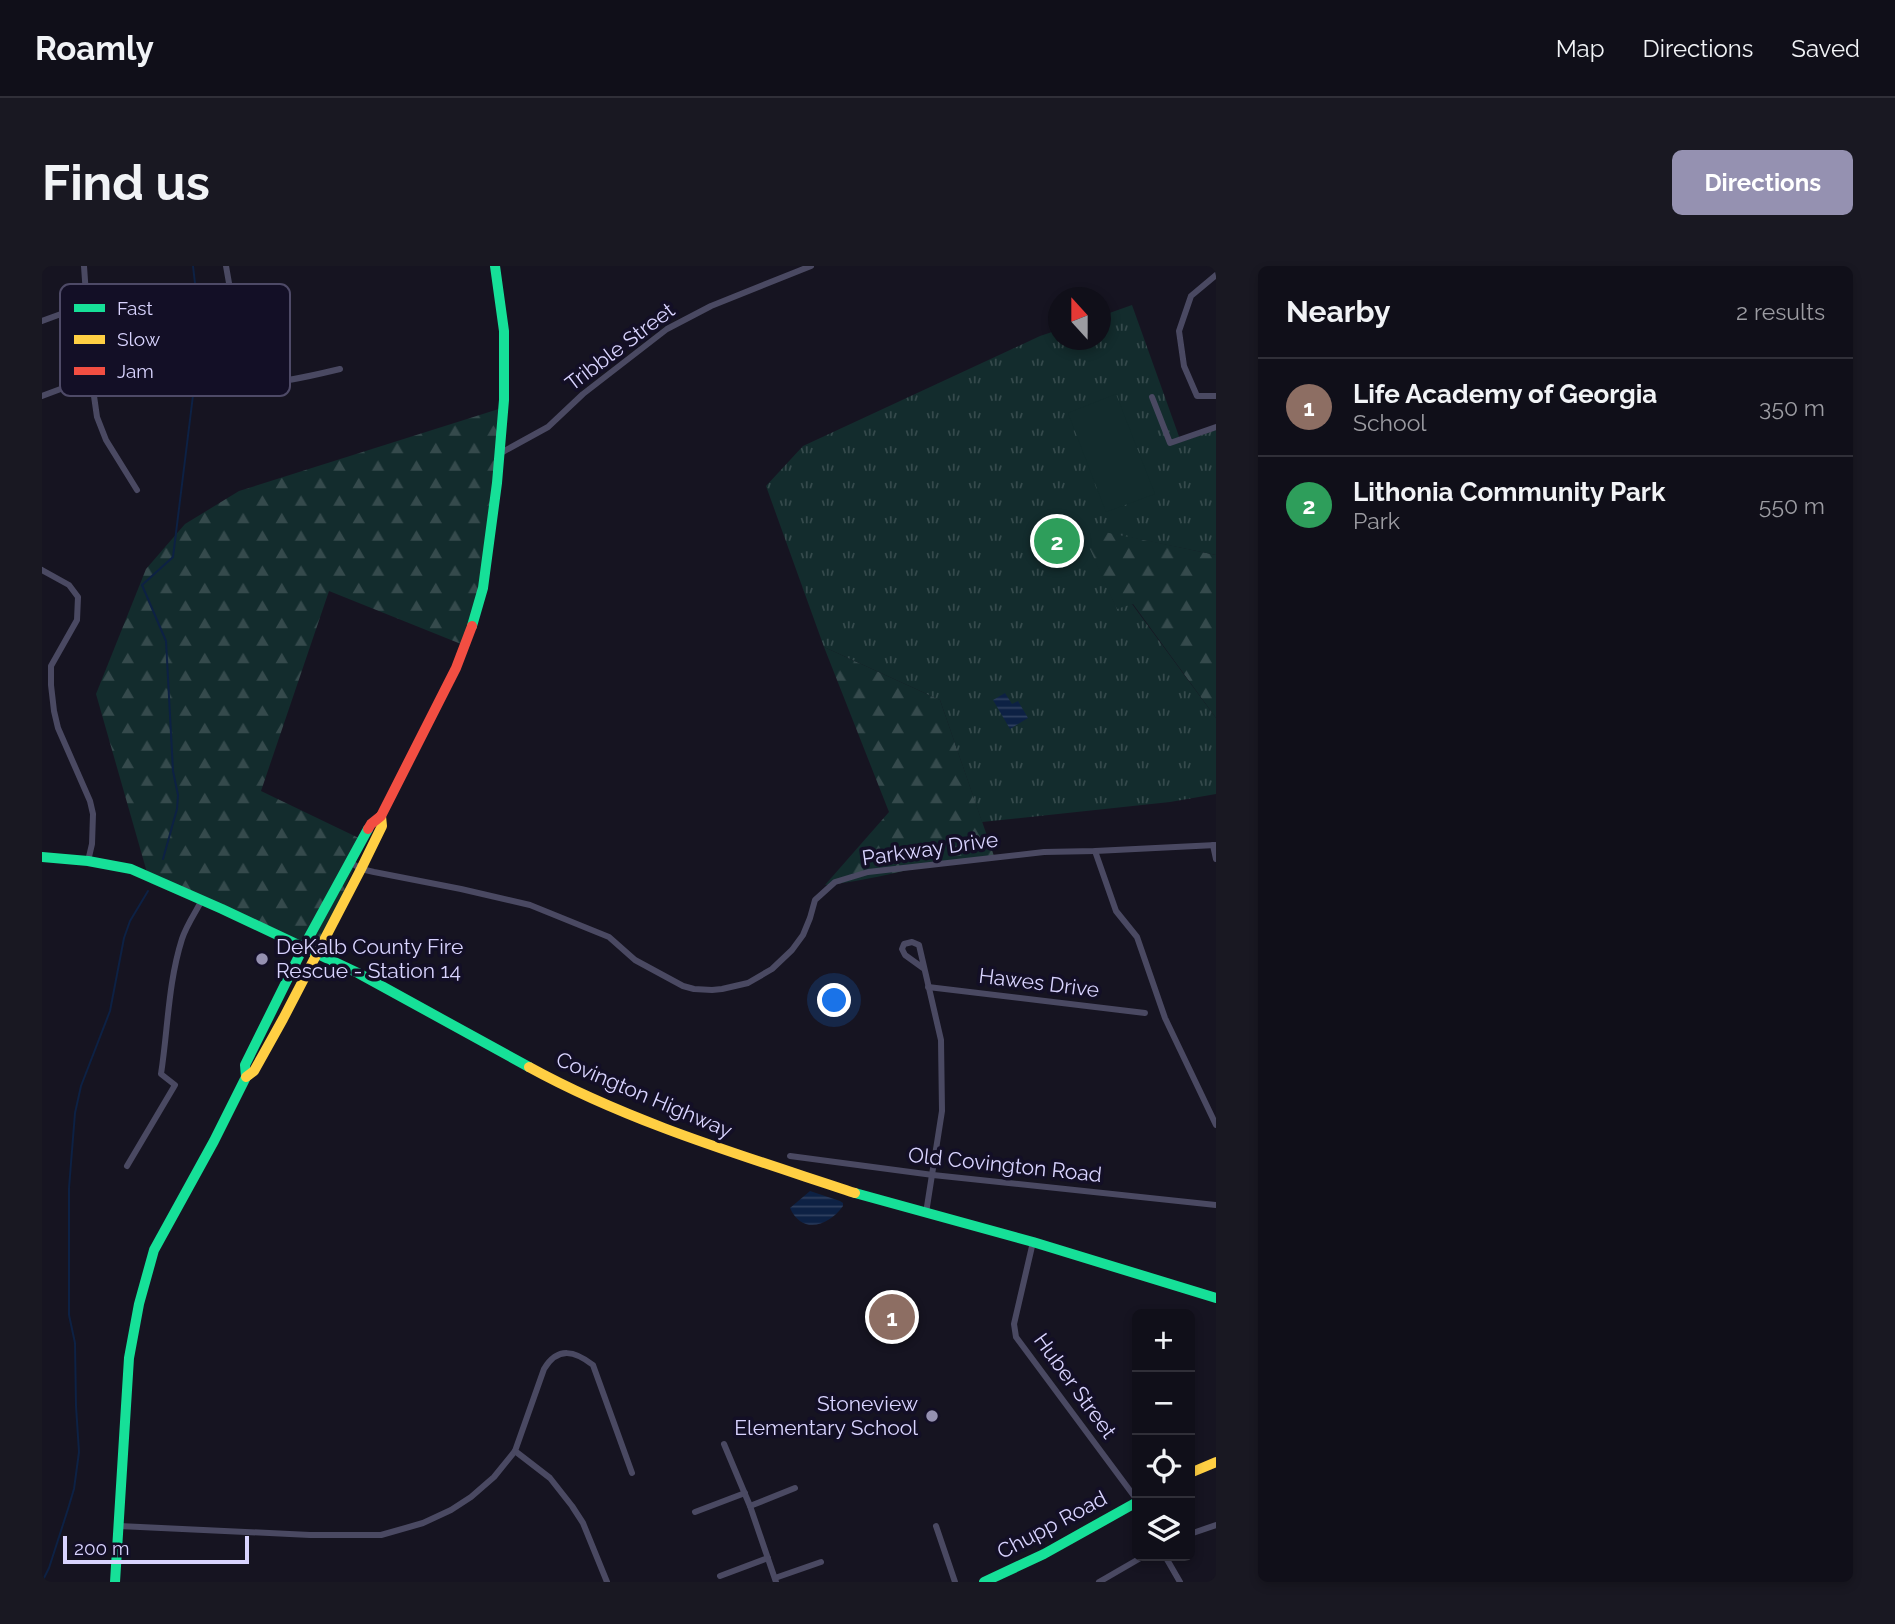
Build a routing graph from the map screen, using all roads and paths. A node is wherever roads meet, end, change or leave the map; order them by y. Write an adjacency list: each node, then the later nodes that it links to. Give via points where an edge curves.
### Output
1 (84, 266): 6 (street)
2 (226, 266): 7 (street)
3 (495, 266): 18 (main road, via 504,358)
4 (811, 266): 18 (street, Tribble Street, via 667,329 548,427)
5 (1216, 275): 15 (street, via 1191,296 1179,331 1184,366 1198,397)
6 (85, 284)
7 (229, 284)
8 (60, 314): 9 (street)
9 (42, 321)
10 (340, 369): 11 (street)
11 (290, 379)
12 (60, 389): 13 (street)
13 (42, 396)
14 (94, 396): 19 (street, via 106,440)
15 (1216, 396)
16 (1152, 397): 17 (street, via 1170,443)
17 (1216, 427)
18 (499, 454): 21 (main road, via 476,615 440,703)
19 (137, 490)
20 (42, 570): 26 (street, via 68,585 78,597 77,620 51,666 51,685 58,728 93,814)
21 (381, 816): 27 (main road, via 371,824); 28 (main road, via 382,826)
22 (1214, 845): 23 (street, Parkway Drive); 25 (street)
23 (1096, 851): 28 (street, Parkway Drive, via 1044,852 868,872 835,882 815,900 803,935 779,963 748,983 712,990 683,986 635,960 608,937 530,905); 36 (street, via 1116,911 1137,937 1165,1018)
24 (42, 857): 26 (main road, Covington Highway)
25 (1216, 859)
26 (88, 861): 29 (main road, Covington Highway, via 131,869)
27 (350, 862): 28 (street, Parkway Drive); 30 (main road)
28 (361, 869): 31 (main road)
29 (202, 900): 30 (main road, Covington Highway); 38 (street, via 183,938 171,982 161,1074 175,1085)
30 (303, 948): 31 (main road, Covington Highway); 35 (main road, via 245,1065)
31 (317, 954): 35 (main road, via 254,1071); 41 (main road, Covington Highway, via 612,1107 721,1149)
32 (923, 968): 33 (street)
33 (928, 987): 34 (street, Hawes Drive); 39 (street, via 941,1054 942,1111)
34 (1145, 1013)
35 (246, 1077): 56 (main road, via 154,1250 130,1358)
36 (1216, 1125)
37 (790, 1156): 39 (street, Old Covington Road)
38 (127, 1166)
39 (933, 1175): 40 (street, Old Covington Road); 41 (street)
40 (1216, 1205)
41 (926, 1213): 42 (main road, Covington Highway)
42 (1033, 1242): 43 (main road, Covington Highway); 51 (street, Huber Street, via 1014,1324 1016,1336)
43 (1216, 1298)
44 (724, 1444): 50 (street)
45 (515, 1451): 48 (street, via 544,1369 559,1354 571,1353 593,1365); 56 (street, via 494,1477 451,1510 381,1535); 66 (street, via 550,1478 572,1506)
46 (1216, 1462): 47 (main road)
47 (1195, 1471)
48 (632, 1473)
49 (795, 1488): 53 (street)
50 (745, 1493): 53 (street); 54 (street)
51 (1135, 1498)
52 (1132, 1504): 68 (main road, Chupp Road)
53 (750, 1506): 59 (street)
54 (695, 1512)
55 (1216, 1525): 58 (street)
56 (120, 1526): 65 (main road)
57 (936, 1526): 67 (street)
58 (1195, 1532)
59 (768, 1558): 63 (street); 64 (street)
60 (1135, 1561): 69 (street)
61 (1168, 1561): 70 (street)
62 (821, 1562): 64 (street)
63 (720, 1576)
64 (775, 1580)
65 (115, 1582)
66 (607, 1582)
67 (955, 1582)
68 (984, 1582)
69 (1099, 1582)
70 (1180, 1582)

